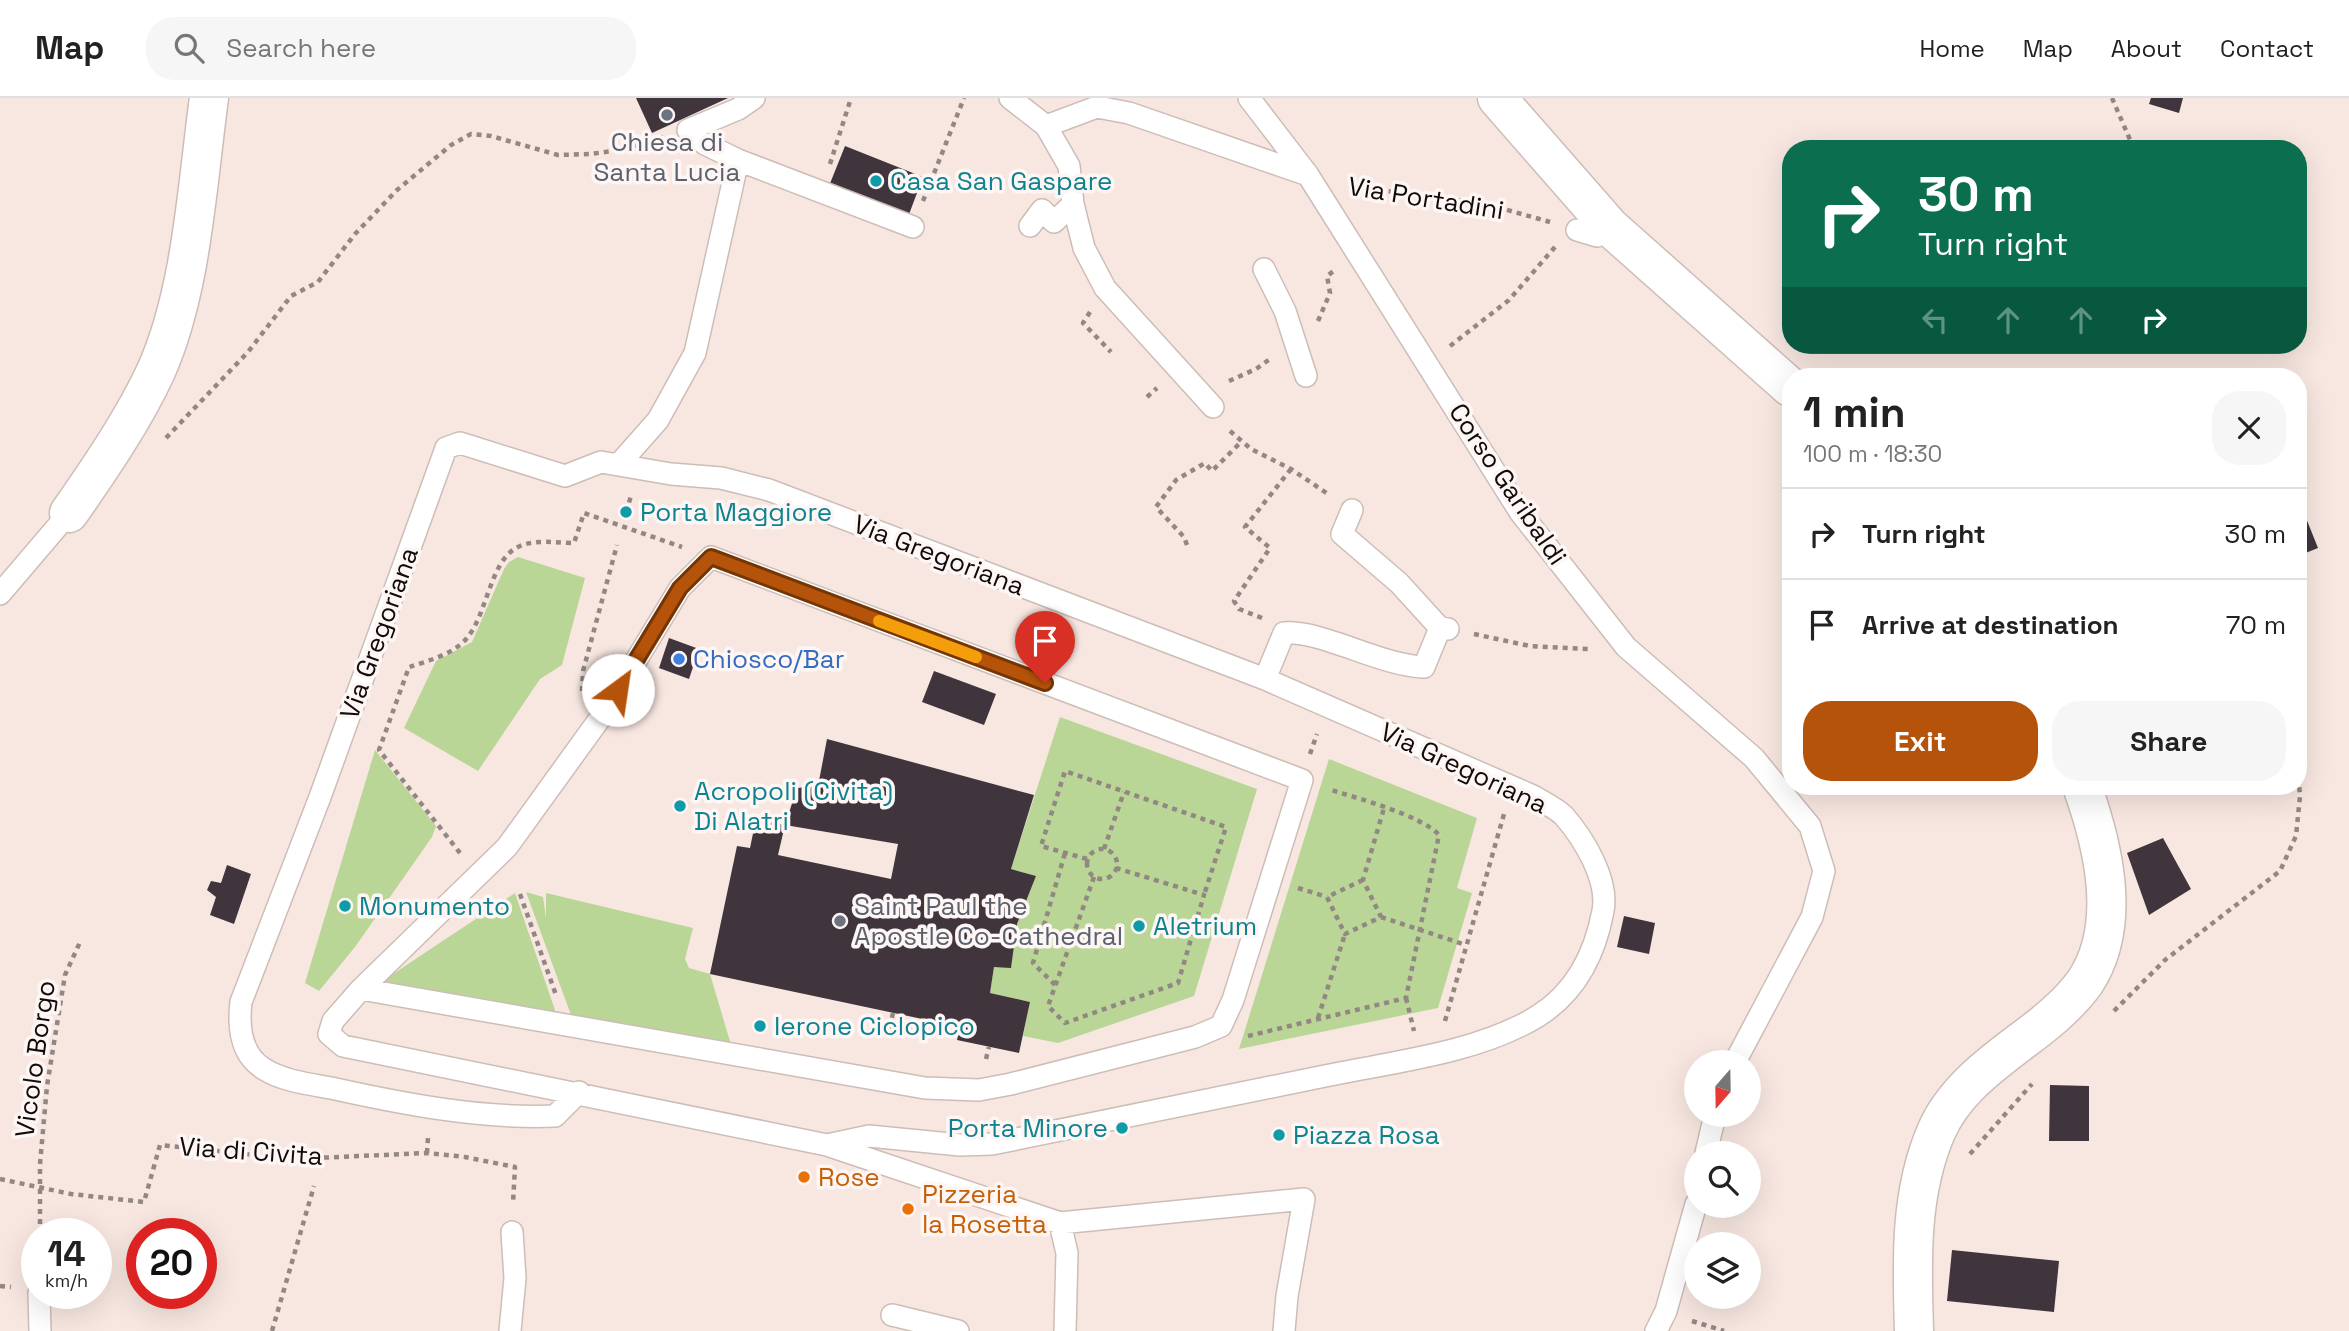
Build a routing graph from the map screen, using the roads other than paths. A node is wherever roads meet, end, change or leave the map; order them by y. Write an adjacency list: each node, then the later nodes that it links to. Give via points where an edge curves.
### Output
1 (209, 98): 18 (street, via 184,276 172,327 155,372)
2 (1010, 98): 6 (lane)
3 (1249, 98): 8 (lane, Corso Garibaldi)
4 (1497, 98): 14 (street, via 1593,229)
5 (751, 100): 7 (lane, via 688,130)
6 (1046, 126): 8 (lane, via 1097,107 1129,113); 9 (lane, via 1069,166)
7 (738, 160): 11 (lane); 16 (lane, via 695,353 658,420)
8 (1308, 175): 21 (lane, Corso Garibaldi, via 1520,512 1626,647 1754,758)
9 (1073, 204): 10 (lane, via 1054,222 1042,210); 15 (lane, via 1084,248 1105,288)
10 (1030, 226)
11 (913, 227)
12 (1264, 268): 13 (lane, via 1285,311)
13 (1306, 376)
14 (1782, 381)
15 (1213, 407)
16 (620, 463): 20 (lane, Via Gregoriana, via 769,490); 26 (lane, Via Gregoriana, via 601,462 565,476 460,443 446,448 241,1002 239,1024 246,1051 263,1069 407,1110 555,1116)
17 (1352, 510): 20 (lane, via 1342,534 1444,629 1424,667 1400,666 1284,633)
18 (69, 513): 19 (lane)
19 (0, 594)
20 (1265, 679): 27 (lane, Via Gregoriana, via 1533,796 1562,814 1599,875 1605,901 1586,967 1564,995 1538,1016 1450,1051 992,1144 869,1136)
21 (1782, 792)
22 (1784, 795): 25 (lane, Corso Garibaldi, via 1810,826 1824,871 1812,917)
23 (2085, 795): 39 (street, via 2093,817 2107,910 2099,950 2085,981 2048,1021 1960,1094 1937,1130 1921,1178 1912,1231)
24 (361, 989): 24 (lane, via 507,846 606,710 680,588 711,557 1302,780 1221,1026 1195,1037 979,1090 925,1088); 26 (lane, via 333,1021 329,1034 343,1046)
25 (1741, 1050)
26 (579, 1092): 27 (lane)
27 (827, 1144): 29 (lane)
28 (1692, 1218): 38 (lane)
29 (1060, 1223): 36 (lane, via 1067,1253); 37 (lane, via 1304,1199)
30 (512, 1232): 34 (lane, via 515,1278)
31 (39, 1309): 33 (lane)
32 (892, 1315): 35 (lane)
33 (40, 1331)
34 (510, 1331)
35 (958, 1331)
36 (1065, 1331)
37 (1284, 1331)
38 (1656, 1331)
39 (1914, 1331)

